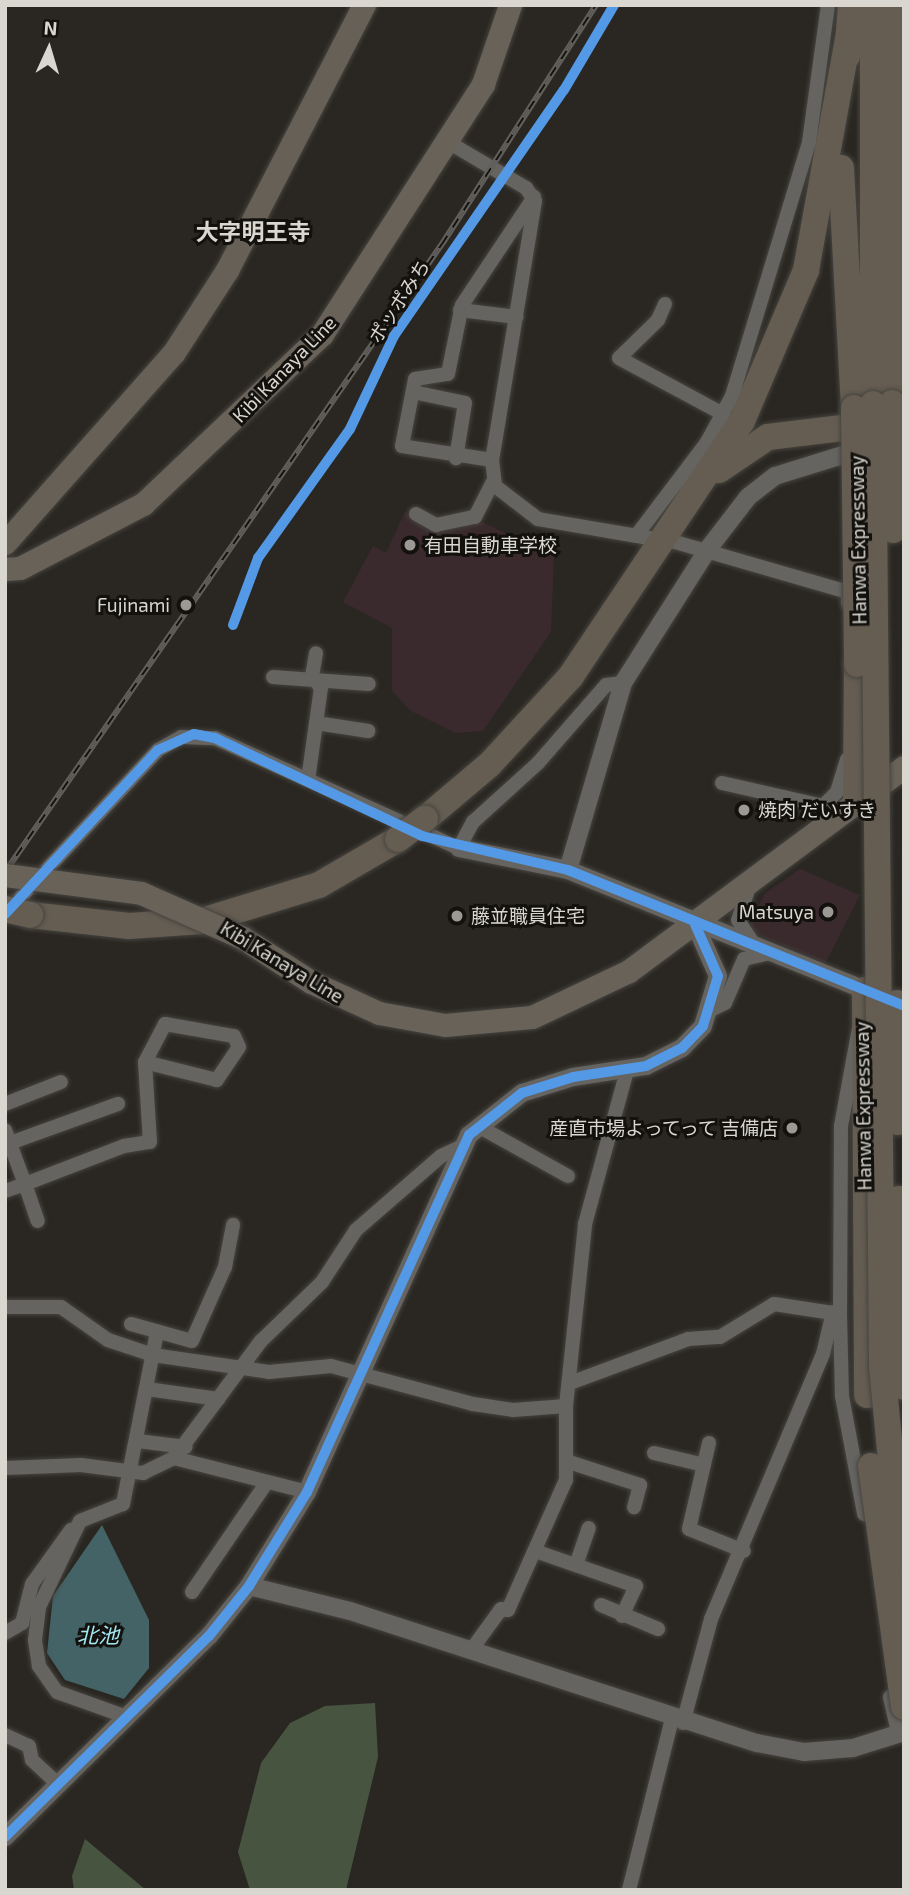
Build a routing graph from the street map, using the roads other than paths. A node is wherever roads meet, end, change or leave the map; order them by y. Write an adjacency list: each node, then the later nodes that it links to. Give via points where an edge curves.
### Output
1 (363, 5): 19 (highway, via 226,270 174,352)
2 (510, 5): 8 (main road, Kibi Kanaya Line, via 483,84)
3 (828, 5): 15 (street, via 807,149)
4 (851, 5): 7 (highway)
5 (873, 5): 14 (highway, Hanwa Expressway)
6 (898, 5): 14 (highway, Hanwa Expressway)
7 (848, 40): 14 (highway, via 840,177); 21 (highway, via 806,270 742,421)
8 (448, 142): 9 (street); 29 (main road, Kibi Kanaya Line, via 322,334 169,484 74,542)
9 (534, 197): 11 (street); 12 (street)
10 (665, 304): 15 (street, via 619,358)
11 (460, 310): 12 (street); 13 (street, via 448,374 415,379)
12 (517, 317): 18 (street)
13 (413, 391): 17 (street, via 465,403); 17 (street, via 402,446)
14 (881, 408): 21 (highway, via 768,437 731,458); 40 (highway, bridge, via 857,664); 74 (highway, Hanwa Expressway, bridge); 97 (highway, Hanwa Expressway, bridge, via 882,1367)
15 (723, 414): 24 (street)
16 (904, 446): 28 (street, via 842,452 787,469 748,497)
17 (456, 458): 18 (street)
18 (492, 460): 20 (street)
19 (82, 461): 23 (highway); 27 (highway)
20 (494, 482): 22 (street, via 475,517 436,525); 24 (street, via 513,505 538,519)
21 (701, 488): 46 (highway, bridge, via 571,676 489,765 398,839 319,885 212,919 129,926)
22 (416, 514)
23 (5, 526)
24 (636, 536): 25 (street)
25 (656, 539)
26 (675, 542): 28 (street)
27 (5, 543)
28 (708, 549): 33 (street); 41 (street, via 848,592 848,754)
29 (5, 569)
30 (316, 653): 32 (street)
31 (274, 677): 32 (street)
32 (317, 682): 34 (street); 35 (street)
33 (623, 683): 42 (street, via 606,685 538,763 473,822); 43 (street)
34 (369, 684)
35 (316, 723): 36 (street); 38 (street)
36 (368, 731)
37 (904, 766): 40 (main road, Kibi Kanaya Line)
38 (307, 780): 42 (street); 46 (street, via 215,738 194,734 170,741)
39 (722, 783): 41 (street)
40 (856, 804): 41 (main road, Kibi Kanaya Line)
41 (829, 814): 44 (main road, Kibi Kanaya Line)
42 (459, 848): 43 (street)
43 (568, 870): 47 (street)
44 (763, 873): 47 (main road, Kibi Kanaya Line); 48 (street, via 737,912)
45 (5, 875): 47 (main road, Kibi Kanaya Line, bridge, via 141,893 243,938 357,1005 423,1022 489,1024 592,994)
46 (14, 912)
47 (695, 924): 48 (street); 52 (street, via 716,967)
48 (754, 946): 49 (street)
49 (776, 954): 50 (street); 52 (street, via 744,959 725,1003)
50 (865, 990): 51 (street); 67 (street, via 841,1126); 104 (highway, bridge, via 867,1395 873,1503)
51 (904, 1006)
52 (711, 1010): 54 (street, via 689,1043)
53 (145, 1062): 53 (street, via 165,1024 234,1036 239,1047 217,1080); 62 (street, via 150,1142 124,1146)
54 (627, 1070): 58 (street, via 531,1089); 73 (street, via 585,1224)
55 (61, 1083): 56 (street)
56 (5, 1104)
57 (118, 1104): 59 (street)
58 (478, 1126): 60 (street); 61 (street)
59 (8, 1137): 62 (street)
60 (460, 1147): 71 (street, via 440,1156 356,1230 322,1282); 72 (street)
61 (568, 1176)
62 (25, 1184): 63 (street); 64 (street)
63 (5, 1191)
64 (38, 1221)
65 (233, 1225): 69 (street, via 225,1267 192,1341)
66 (5, 1307): 70 (street, via 61,1307 108,1340)
67 (837, 1314): 73 (street, via 774,1304 720,1337 688,1339); 93 (street); 104 (street, via 842,1396)
68 (131, 1324): 69 (street)
69 (157, 1332): 70 (street)
70 (153, 1355): 71 (street); 75 (street)
71 (242, 1366): 72 (street, via 269,1371 331,1366); 76 (street)
72 (361, 1373): 77 (street, via 513,1410); 88 (street)
73 (570, 1382): 77 (street)
74 (904, 1387)
75 (147, 1389): 76 (street); 78 (street)
76 (218, 1399): 80 (street)
77 (566, 1406): 83 (street)
78 (138, 1441): 80 (street); 86 (street)
79 (709, 1443): 84 (street)
80 (186, 1447): 82 (street)
81 (654, 1453): 84 (street)
82 (174, 1458): 86 (street, via 150,1472); 87 (street)
83 (566, 1461): 89 (street, via 640,1485); 92 (street, via 559,1501)
84 (704, 1465): 93 (street, via 688,1529)
85 (5, 1468): 86 (street, via 81,1465)
86 (132, 1473): 90 (street, via 123,1504)
87 (267, 1482): 88 (street); 96 (street)
88 (307, 1492): 95 (street)
89 (634, 1507)
90 (80, 1521): 101 (street, via 32,1584 22,1623); 105 (street, via 39,1607 39,1666 57,1692)
91 (589, 1528): 94 (street)
92 (535, 1551): 94 (street); 102 (street, via 508,1610 501,1609)
93 (744, 1551): 106 (street, via 711,1619)
94 (576, 1565): 99 (street, via 636,1586)
95 (249, 1586): 102 (street); 105 (street, via 209,1636)
96 (192, 1592)
97 (904, 1597)
98 (601, 1605): 99 (street)
99 (622, 1616): 100 (street)
100 (658, 1629)
101 (5, 1633)
102 (472, 1649): 106 (street)
103 (904, 1683): 104 (street)
104 (896, 1697): 107 (street)
105 (127, 1717): 109 (street)
106 (678, 1721): 107 (street, via 804,1752 853,1748); 111 (street)
107 (901, 1733)
108 (5, 1735): 109 (street, via 29,1746 32,1760)
109 (59, 1785): 110 (street)
110 (5, 1837)
111 (629, 1890)

